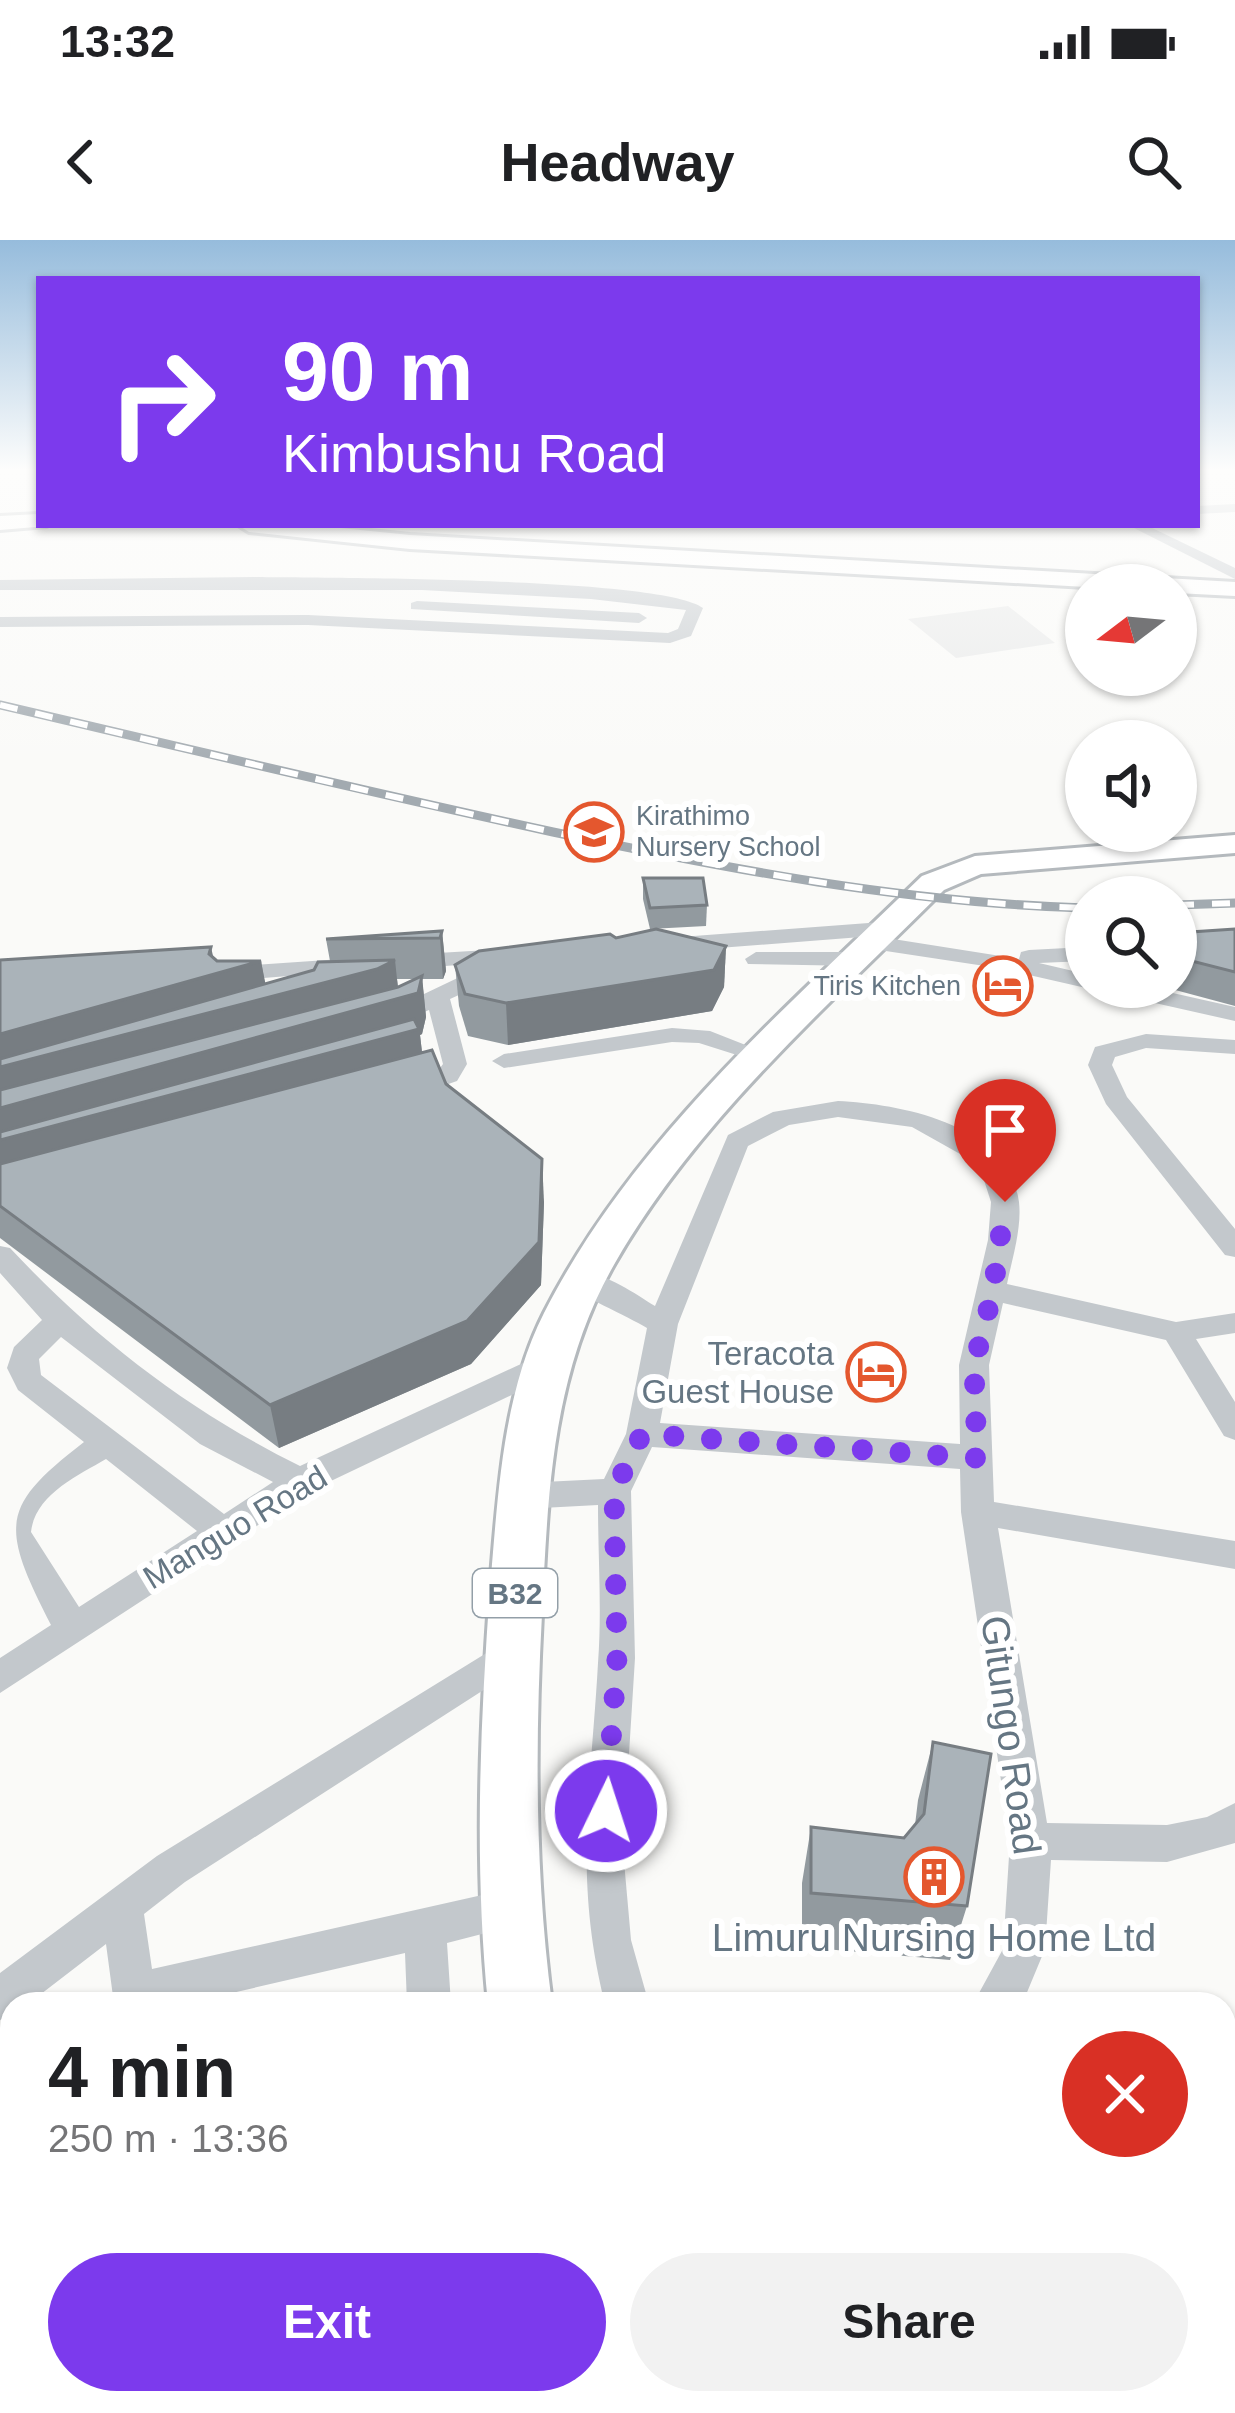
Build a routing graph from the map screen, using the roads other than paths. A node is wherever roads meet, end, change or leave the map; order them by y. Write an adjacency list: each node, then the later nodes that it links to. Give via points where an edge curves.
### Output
1 (928, 571): 2 (highway)
2 (1065, 579)
3 (0, 585): 7 (street, via 468,585 676,601 694,608)
4 (1197, 587): 5 (highway)
5 (1235, 589)
6 (0, 603): 7 (street, via 240,597)
7 (686, 620): 8 (street, via 685,632 670,638 308,620)
8 (0, 622)
9 (1235, 844): 10 (highway, B32, via 975,865 933,883)
10 (872, 944): 11 (street); 13 (street); 14 (street); 23 (highway, B32)
11 (636, 947)
12 (1065, 955): 13 (street)
13 (981, 958): 15 (street)
14 (655, 966)
15 (1065, 976)
16 (387, 991): 18 (street)
17 (322, 992): 18 (street, via 197,985 521,965)
18 (446, 993): 21 (street); 25 (street, via 438,1042 455,1064 448,1076)
19 (1197, 1006): 20 (street)
20 (1235, 1014)
21 (370, 1025)
22 (1235, 1047): 26 (street, via 1146,1041 1104,1052 1100,1065 1115,1099)
23 (759, 1054): 24 (street, via 672,1035); 28 (highway, B32, via 671,1150)
24 (504, 1061)
25 (387, 1095)
26 (1235, 1248)
27 (0, 1255): 30 (street)
28 (581, 1282): 32 (street); 34 (highway, B32)
29 (993, 1291): 32 (street, Gitungo Road, via 1005,1202 995,1172 921,1121 838,1109 782,1118 737,1142); 33 (street); 38 (street, Gitungo Road, via 974,1365)
30 (61, 1319): 37 (street, via 25,1354 22,1368); 39 (street, via 211,1436)
31 (1235, 1323): 33 (street)
32 (663, 1324): 36 (street, Gitungo Road)
33 (1177, 1332): 35 (street)
34 (547, 1366): 39 (street, Manguo Road); 41 (highway, B32)
35 (1235, 1428)
36 (642, 1434): 38 (street); 40 (street, Gitungo Road)
37 (108, 1443): 42 (street); 44 (street)
38 (977, 1458): 43 (street, Gitungo Road)
39 (300, 1481): 44 (street, Manguo Road)
40 (614, 1491): 41 (street); 59 (street, via 617,1658 603,1850)
41 (523, 1496): 47 (highway, B32)
42 (9, 1501): 46 (street, via 14,1533)
43 (978, 1513): 45 (street); 50 (street, Gitungo Road)
44 (222, 1531): 46 (street, Manguo Road)
45 (1235, 1555)
46 (73, 1629): 48 (street, Manguo Road)
47 (511, 1653): 51 (street); 52 (highway, B32)
48 (0, 1677)
49 (1235, 1821): 50 (street, via 1218,1836 1173,1841)
50 (1030, 1841): 60 (street, Gitungo Road, via 1025,1951)
51 (122, 1906): 54 (street); 55 (street)
52 (508, 1909): 53 (street); 58 (highway, B32)
53 (425, 1928): 56 (street); 57 (street)
54 (9, 1992)
55 (135, 1992)
56 (164, 1992)
57 (428, 1992)
58 (518, 1992)
59 (623, 1992)
60 (1008, 1992)

